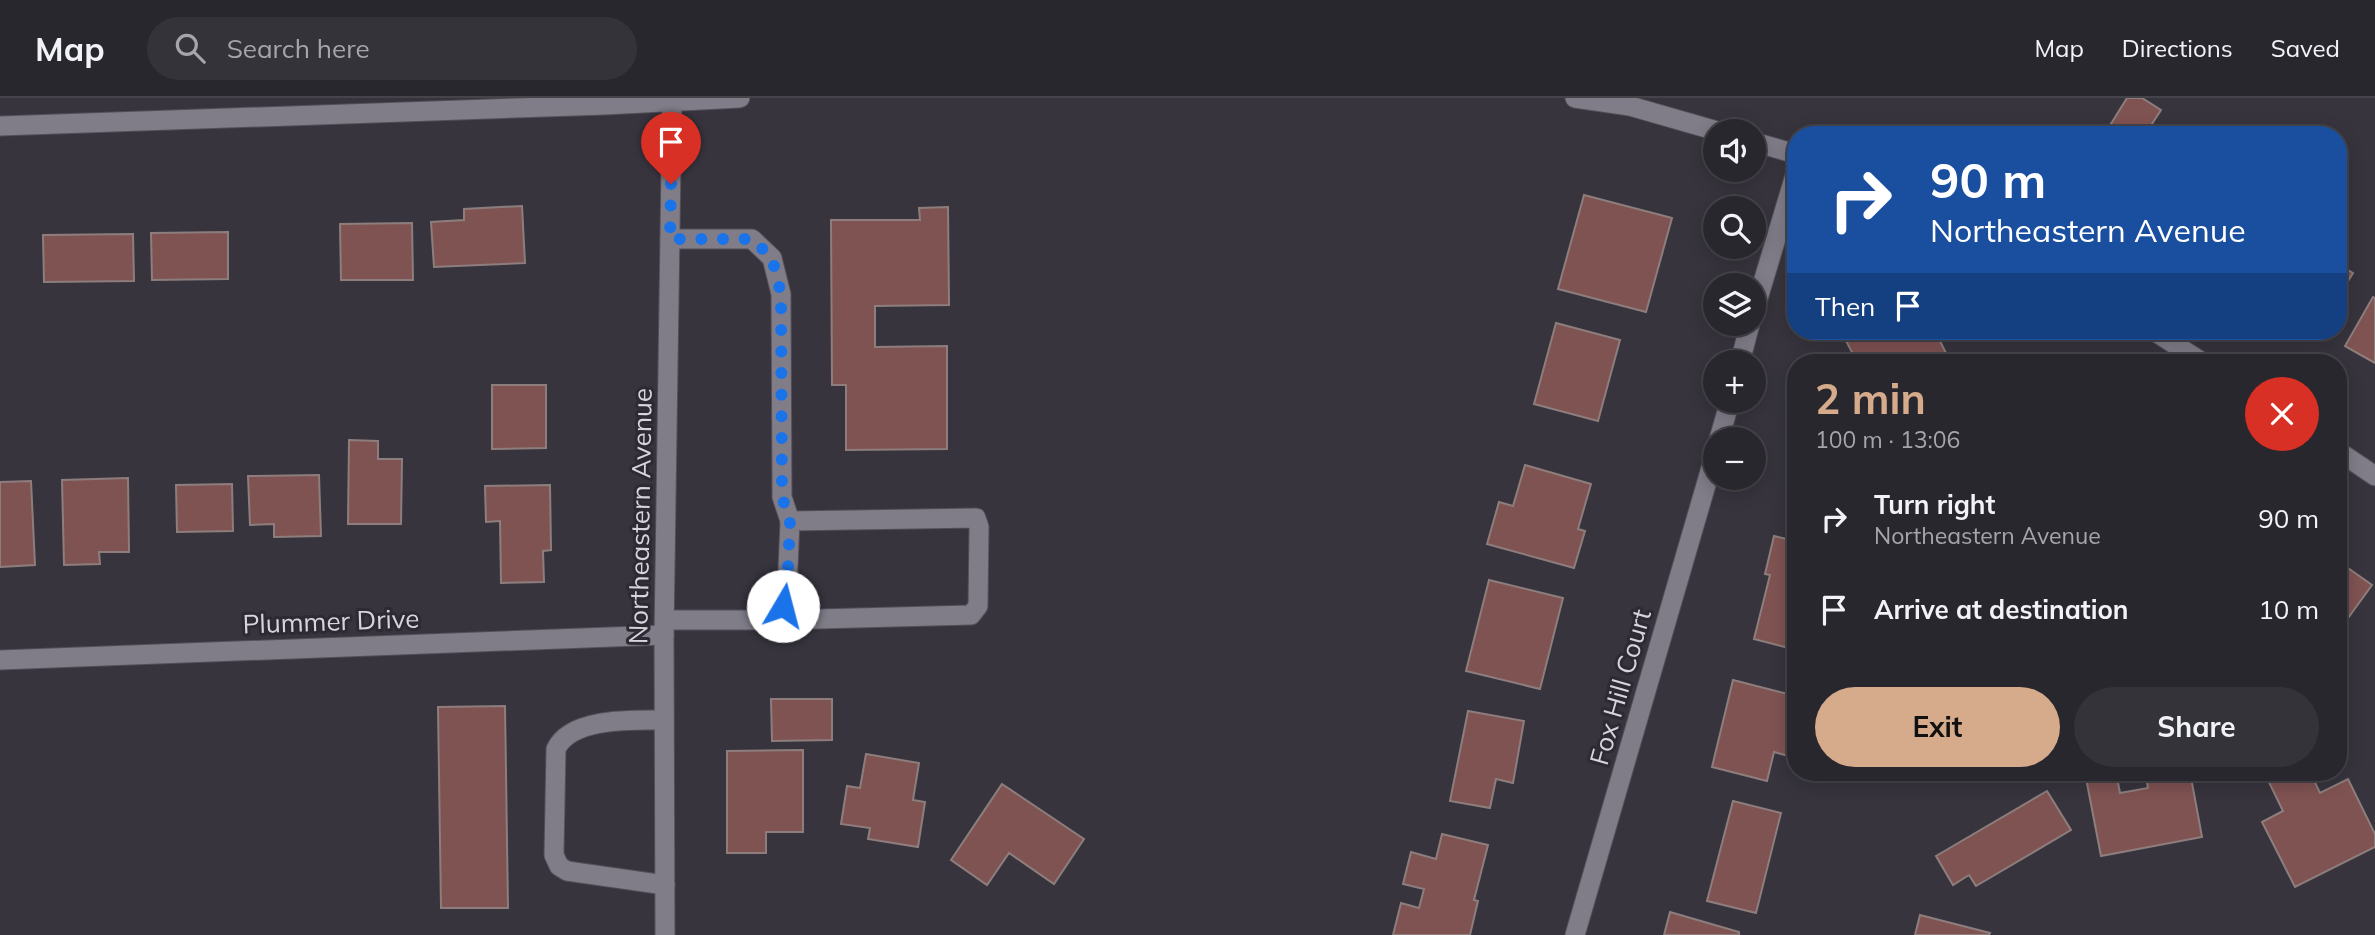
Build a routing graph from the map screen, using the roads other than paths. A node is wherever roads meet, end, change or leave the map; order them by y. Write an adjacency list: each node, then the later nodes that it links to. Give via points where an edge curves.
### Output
1 (740, 98): 3 (street)
2 (1575, 98): 5 (street, via 1630,106)
3 (672, 100): 4 (street); 9 (street, Northeastern Avenue)
4 (0, 126)
5 (1703, 127)
6 (1766, 145): 7 (street)
7 (1787, 151)
8 (1787, 202): 10 (street)
9 (670, 239): 16 (street, via 752,239 772,258 781,294 782,497); 18 (street, Northeastern Avenue)
10 (1766, 273)
11 (2168, 340): 12 (street)
12 (2190, 354)
13 (2347, 458): 14 (street)
14 (2375, 476)
15 (1705, 490): 23 (street, Fox Hill Court)
16 (790, 521): 17 (street, via 787,592); 17 (street, Plummer Drive, via 976,518 978,606 971,615)
17 (779, 620): 18 (street, Plummer Drive)
18 (665, 628): 19 (street, Plummer Drive); 20 (street, Northeastern Avenue)
19 (0, 660)
20 (664, 720): 21 (street, Northeastern Avenue); 21 (street, via 602,722 560,740 556,749 554,855 567,872)
21 (665, 885): 22 (street, Northeastern Avenue)
22 (665, 935)
23 (1575, 935)

